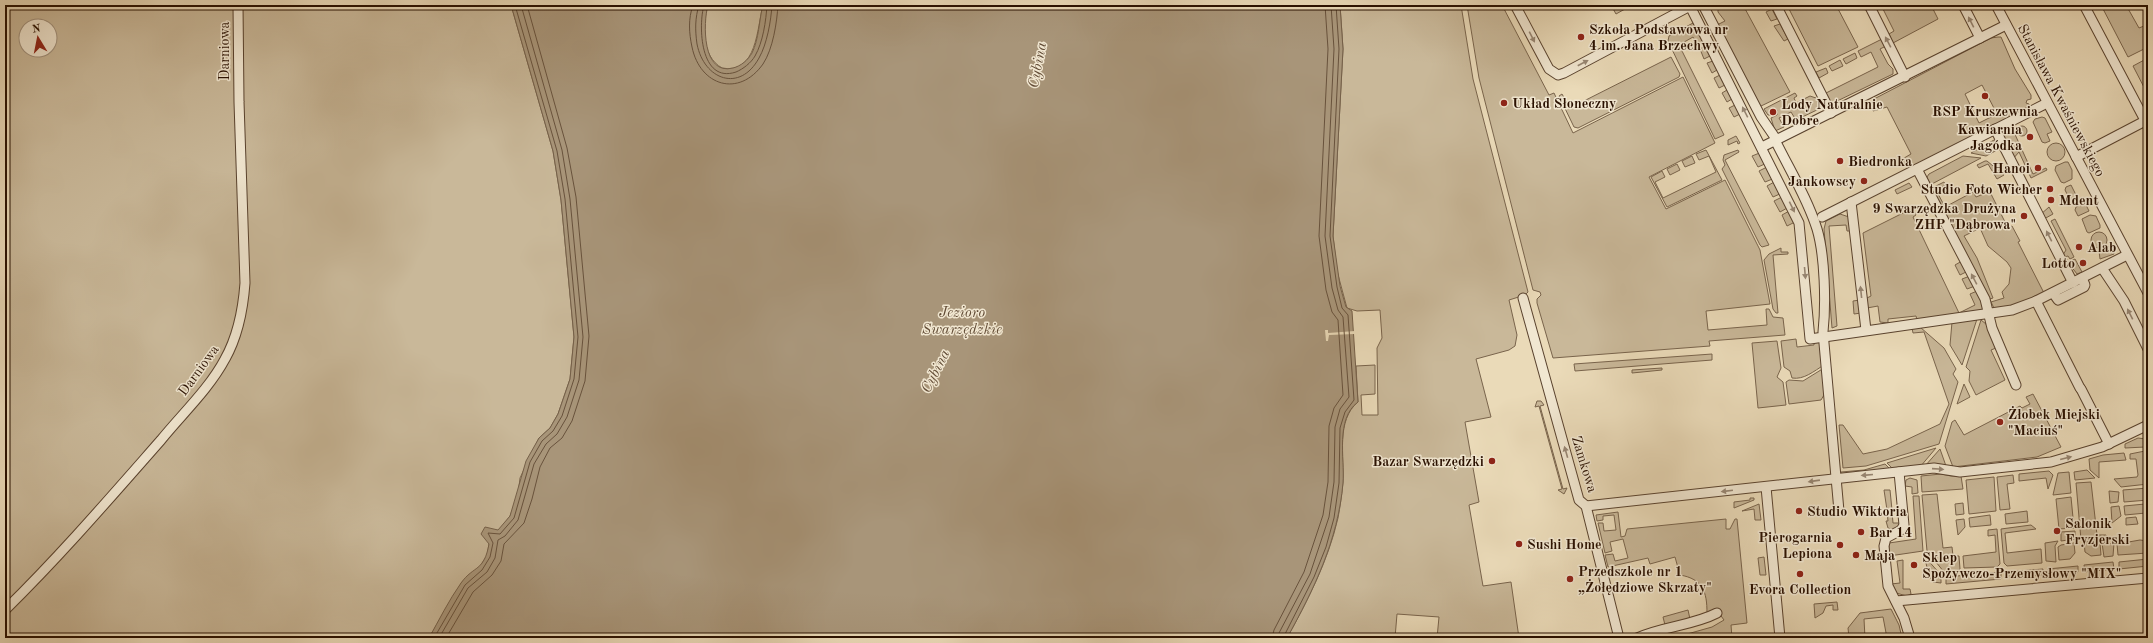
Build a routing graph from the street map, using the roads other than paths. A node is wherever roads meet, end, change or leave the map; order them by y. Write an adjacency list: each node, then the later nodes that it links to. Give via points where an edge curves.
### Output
1 (238, 5): 44 (street, Darniowa, via 238,102 245,283 242,313 234,341 218,371 172,426 73,541)
2 (1516, 5): 9 (street, one-way to 9, via 1549,69 1555,75 1564,73)
3 (1703, 5): 32 (street, via 1761,118 1776,140 1810,210 1819,235 1826,306)
4 (1776, 5): 14 (street)
5 (1869, 5): 12 (street, one-way to 5)
6 (1963, 5): 11 (street, one-way to 6)
7 (1996, 5): 10 (street, Stanisława Kwaśniewskiego)
8 (2084, 5): 15 (street)
9 (1691, 6): 17 (street, one-way to 9)
10 (2006, 25): 11 (street); 13 (street, Stanisława Kwaśniewskiego)
11 (1980, 38): 12 (street)
12 (1905, 77): 14 (street)
13 (2047, 103): 16 (street); 18 (street, Stanisława Kwaśniewskiego)
14 (1831, 113): 17 (street)
15 (2146, 123): 18 (street)
16 (1995, 130): 19 (street); 25 (street, one-way to 16)
17 (1762, 147): 32 (street, one-way to 32, via 1801,227 1810,339)
18 (2076, 157): 22 (street, Stanisława Kwaśniewskiego)
19 (1917, 169): 20 (street); 30 (street, one-way to 19, via 1984,297)
20 (1851, 202): 21 (street); 31 (street, one-way to 20)
21 (1822, 217)
22 (2128, 255): 23 (street); 27 (street, Stanisława Kwaśniewskiego)
23 (2102, 268): 24 (street); 33 (street, one-way to 23, via 2124,301)
24 (2082, 278): 25 (street); 26 (street, via 2084,287 2060,299)
25 (2073, 283): 26 (street)
26 (2053, 293): 29 (street)
27 (2148, 293)
28 (1523, 298): 40 (street, Zamkowa, one-way to 28)
29 (2036, 301): 30 (street, via 2012,310); 36 (street)
30 (1989, 314): 31 (street); 34 (street, via 1992,328)
31 (1866, 330): 32 (street)
32 (1824, 337): 38 (street)
33 (2148, 349)
34 (2016, 385)
35 (2148, 425): 36 (street)
36 (2109, 444): 37 (street, one-way to 36, via 1937,468 1960,472 2032,464 2072,457)
37 (1899, 472): 38 (street, one-way to 38); 43 (street, via 1904,525 1901,530 1888,536 1884,544 1888,586)
38 (1835, 478): 39 (street, one-way to 39); 41 (street)
39 (1766, 487): 40 (street, one-way to 40); 48 (street)
40 (1583, 503): 46 (street, Zamkowa)
41 (1839, 511)
42 (2148, 578): 43 (street)
43 (1896, 601): 49 (street)
44 (5, 610)
45 (1717, 613): 47 (street, via 1693,623 1651,632)
46 (1619, 638)
47 (1637, 638)
48 (1780, 638)
49 (1910, 638)

